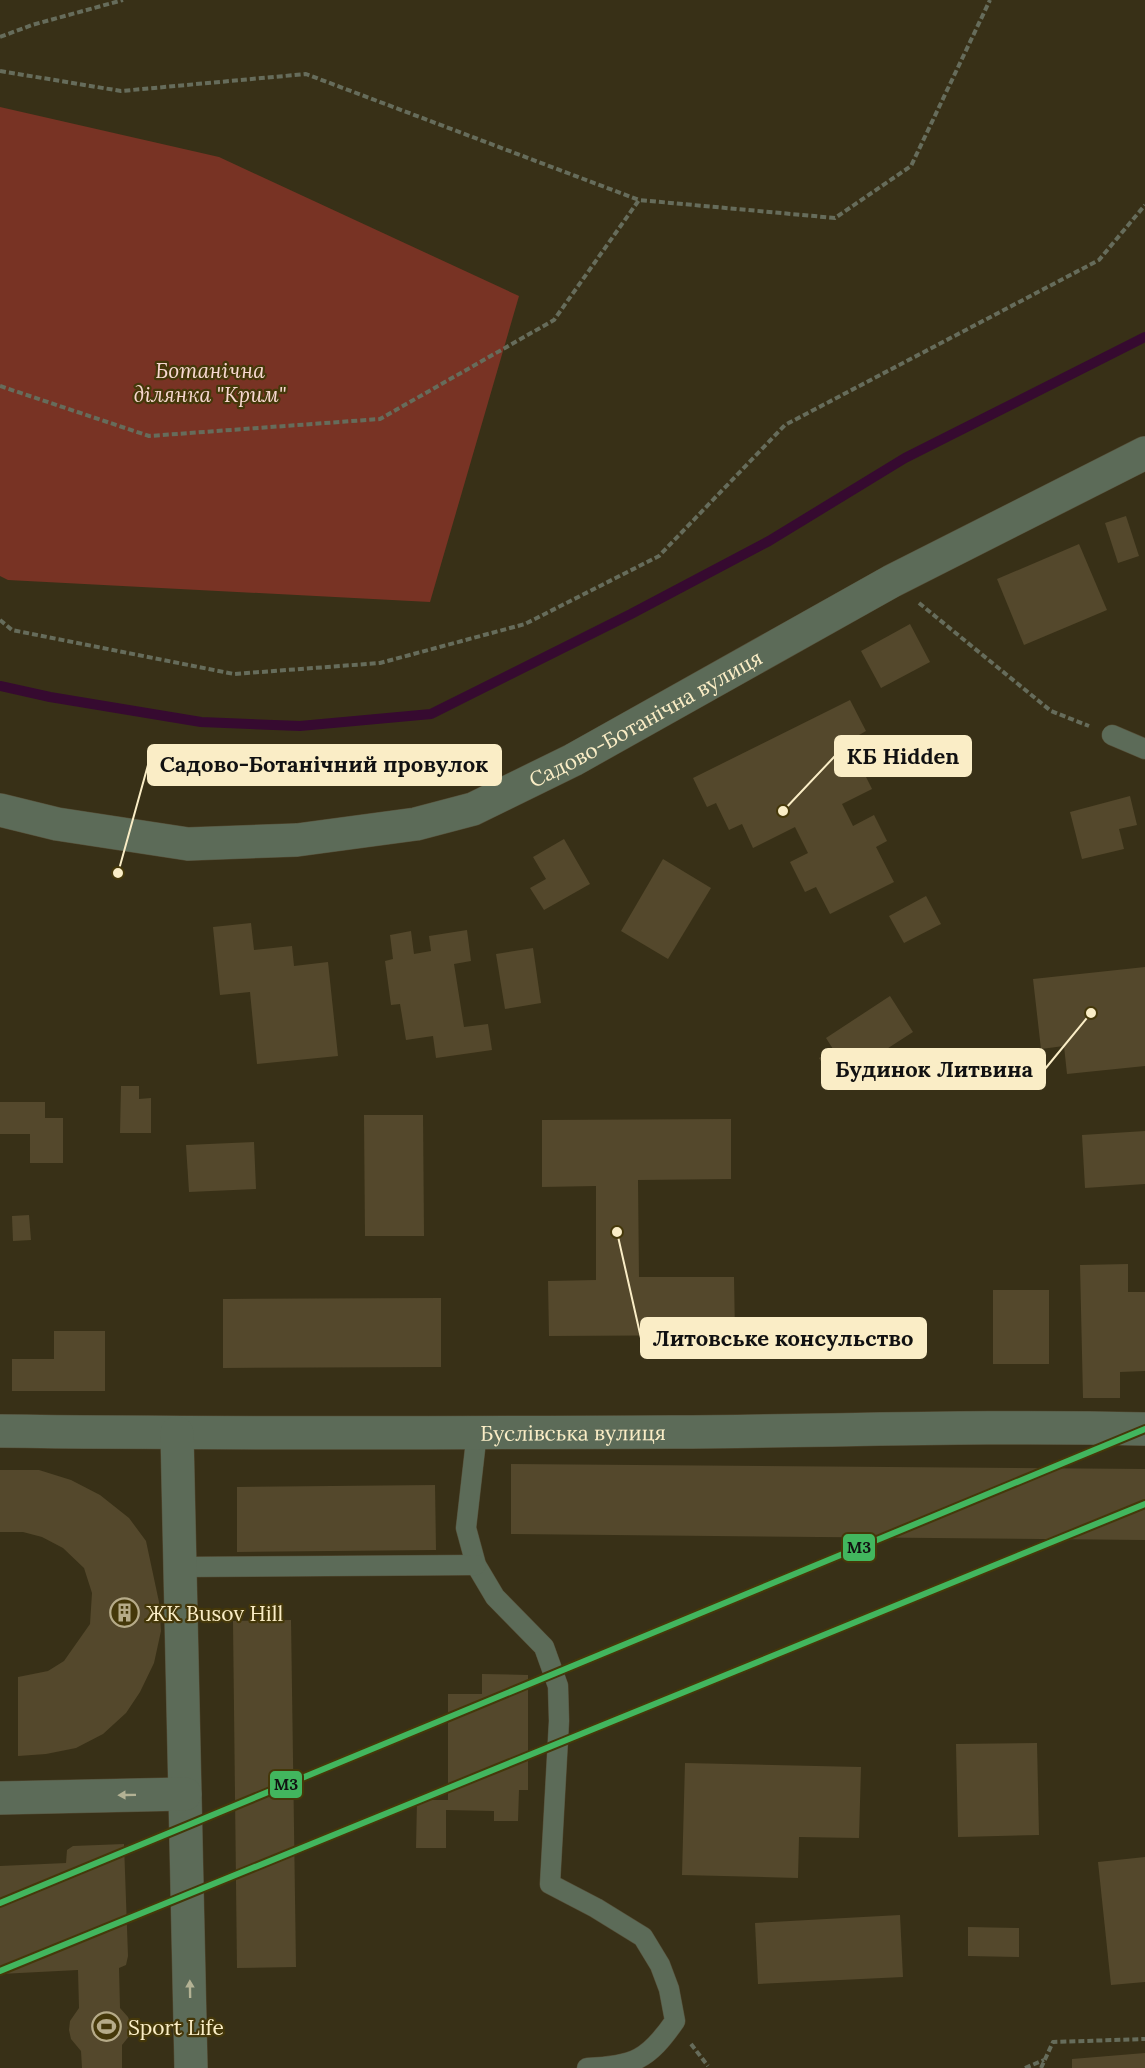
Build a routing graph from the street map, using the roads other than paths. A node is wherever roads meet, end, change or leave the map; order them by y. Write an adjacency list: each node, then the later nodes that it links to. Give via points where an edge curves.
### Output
1 (1145, 453): 4 (street, Садово-Ботанічна вулиця, via 892,581 573,760 473,809 416,824 297,840 188,844 57,824)
2 (1112, 735): 3 (lane)
3 (1145, 748)
4 (0, 810)
5 (1145, 1429): 7 (street, Буслівська вулиця)
6 (0, 1431): 8 (street, Буслівська вулиця)
7 (477, 1432): 8 (street, Буслівська вулиця); 9 (lane, via 466,1528)
8 (177, 1433): 10 (street)
9 (476, 1565): 10 (lane); 14 (lane, via 495,1598 544,1647 558,1686 550,1884 643,1937 669,1989 675,2021 661,2041 639,2060)
10 (180, 1567): 11 (street)
11 (185, 1794): 12 (street, one-way to 12); 13 (street, one-way to 11)
12 (0, 1798)
13 (191, 2068)
14 (587, 2068)

